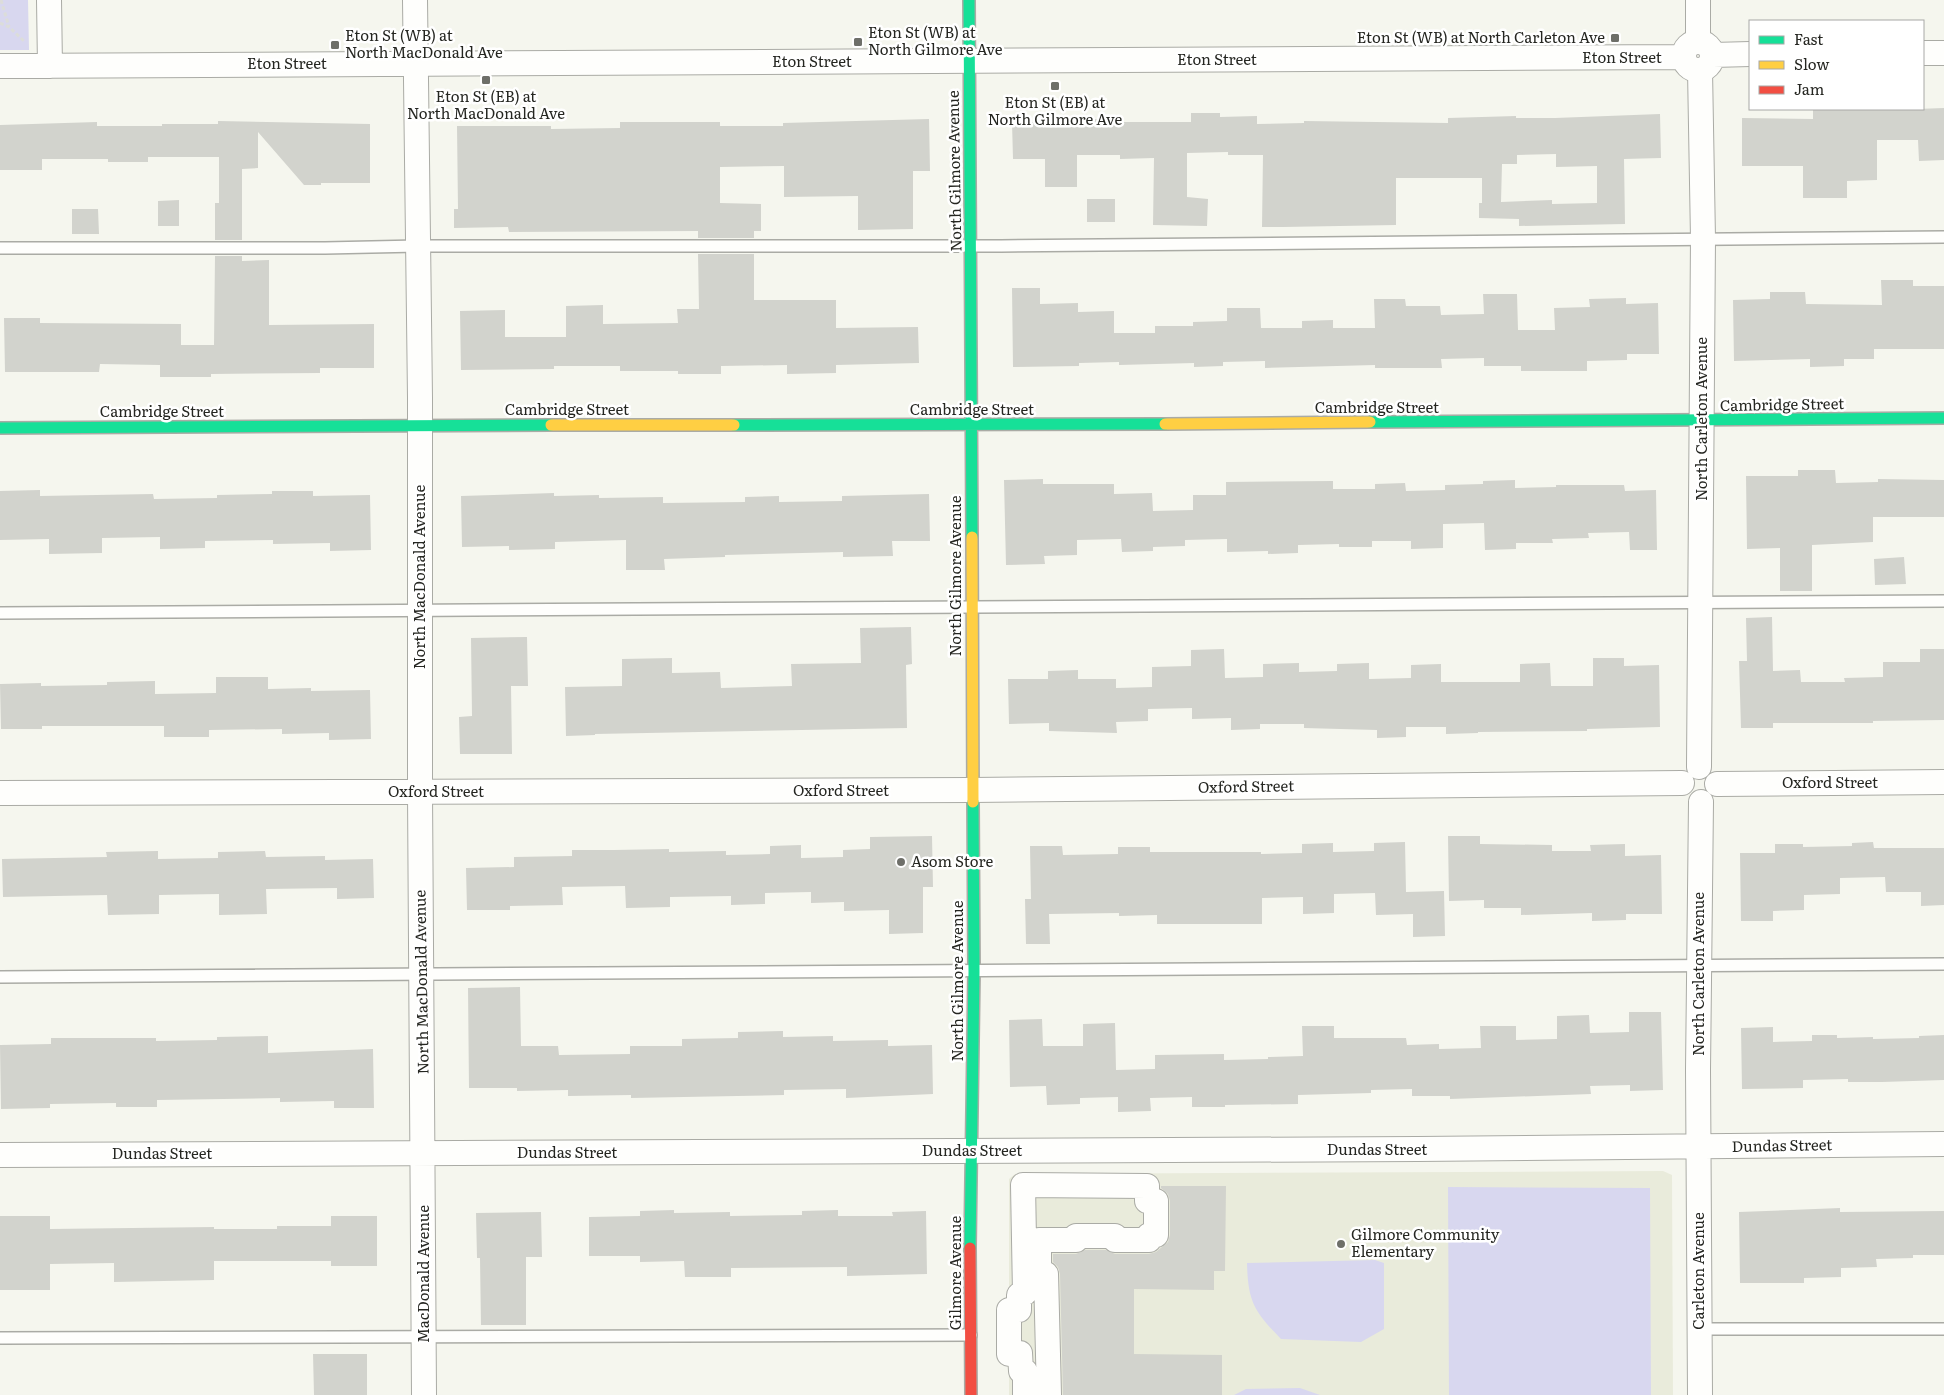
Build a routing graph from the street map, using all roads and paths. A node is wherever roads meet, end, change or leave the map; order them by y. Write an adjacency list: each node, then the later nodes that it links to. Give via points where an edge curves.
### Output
1 (0, 0): 6 (path)
2 (49, 0): 14 (street)
3 (415, 0): 12 (street, North MacDonald Avenue)
4 (969, 0): 11 (street, North Gilmore Avenue)
5 (1698, 0): 10 (street, North Carleton Avenue)
6 (10, 27)
7 (1924, 53): 8 (street)
8 (1944, 53)
9 (1749, 54): 10 (street, Eton Street)
10 (1699, 56): 11 (street, Eton Street); 16 (street, North Carleton Avenue)
11 (969, 61): 12 (street, Eton Street); 18 (street, North Gilmore Avenue)
12 (415, 64): 14 (street, Eton Street); 17 (street, North MacDonald Avenue)
13 (0, 66): 14 (street, Eton Street)
14 (50, 66)
15 (1944, 237): 16 (lane)
16 (1703, 239): 18 (lane); 21 (street, North Carleton Avenue)
17 (418, 246): 18 (lane); 19 (lane); 22 (street, North MacDonald Avenue)
18 (971, 246): 23 (street, North Gilmore Avenue)
19 (0, 248)
20 (1944, 418): 21 (street, Cambridge Street)
21 (1701, 420): 23 (street, Cambridge Street); 26 (street, North Carleton Avenue)
22 (420, 425): 23 (street, Cambridge Street); 24 (street, Cambridge Street); 28 (street, North MacDonald Avenue)
23 (971, 425): 27 (street, North Gilmore Avenue)
24 (0, 428)
25 (1944, 601): 26 (lane)
26 (1701, 603): 27 (lane); 30 (street, North Carleton Avenue)
27 (971, 607): 28 (lane); 34 (street, North Gilmore Avenue)
28 (420, 610): 29 (lane); 35 (street, North MacDonald Avenue)
29 (0, 613)
30 (1699, 767): 32 (street, via 1687,772); 33 (street, via 1712,773)
31 (1944, 782): 33 (street, Oxford Street)
32 (1682, 783): 34 (street, Oxford Street); 37 (street, via 1686,795)
33 (1716, 784): 37 (street, via 1713,795)
34 (972, 790): 35 (street, Oxford Street); 40 (street, North Gilmore Avenue)
35 (420, 792): 36 (street, Oxford Street); 41 (street, North MacDonald Avenue)
36 (0, 793)
37 (1701, 802): 39 (street, North Carleton Avenue)
38 (1944, 964): 39 (lane)
39 (1699, 965): 40 (lane); 44 (street, North Carleton Avenue)
40 (974, 972): 41 (lane); 45 (street, North Gilmore Avenue)
41 (422, 974): 42 (lane); 47 (street, North MacDonald Avenue)
42 (0, 977)
43 (1944, 1144): 44 (street, Dundas Street)
44 (1699, 1147): 45 (street, Dundas Street); 48 (street, Carleton Avenue)
45 (972, 1151): 47 (street, Dundas Street); 51 (street, Gilmore Avenue)
46 (0, 1154): 47 (street, Dundas Street)
47 (423, 1154): 50 (street, MacDonald Avenue)
48 (1699, 1329): 49 (lane); 57 (street, Carleton Avenue)
49 (1944, 1329)
50 (424, 1335): 51 (lane); 52 (lane); 53 (street, MacDonald Avenue)
51 (971, 1335): 54 (street, Gilmore Avenue)
52 (0, 1338)
53 (424, 1395)
54 (971, 1395)
55 (1025, 1395): 56 (street, via 1025,1371 1021,1371 1020,1354 1009,1354 1009,1310 1019,1310 1019,1295 1025,1294 1023,1185 1147,1186 1147,1201 1156,1201 1156,1235 1149,1235 1149,1240 1115,1240 1115,1236 1038,1240 1039,1274 1046,1274)
56 (1048, 1395)
57 (1700, 1395)

